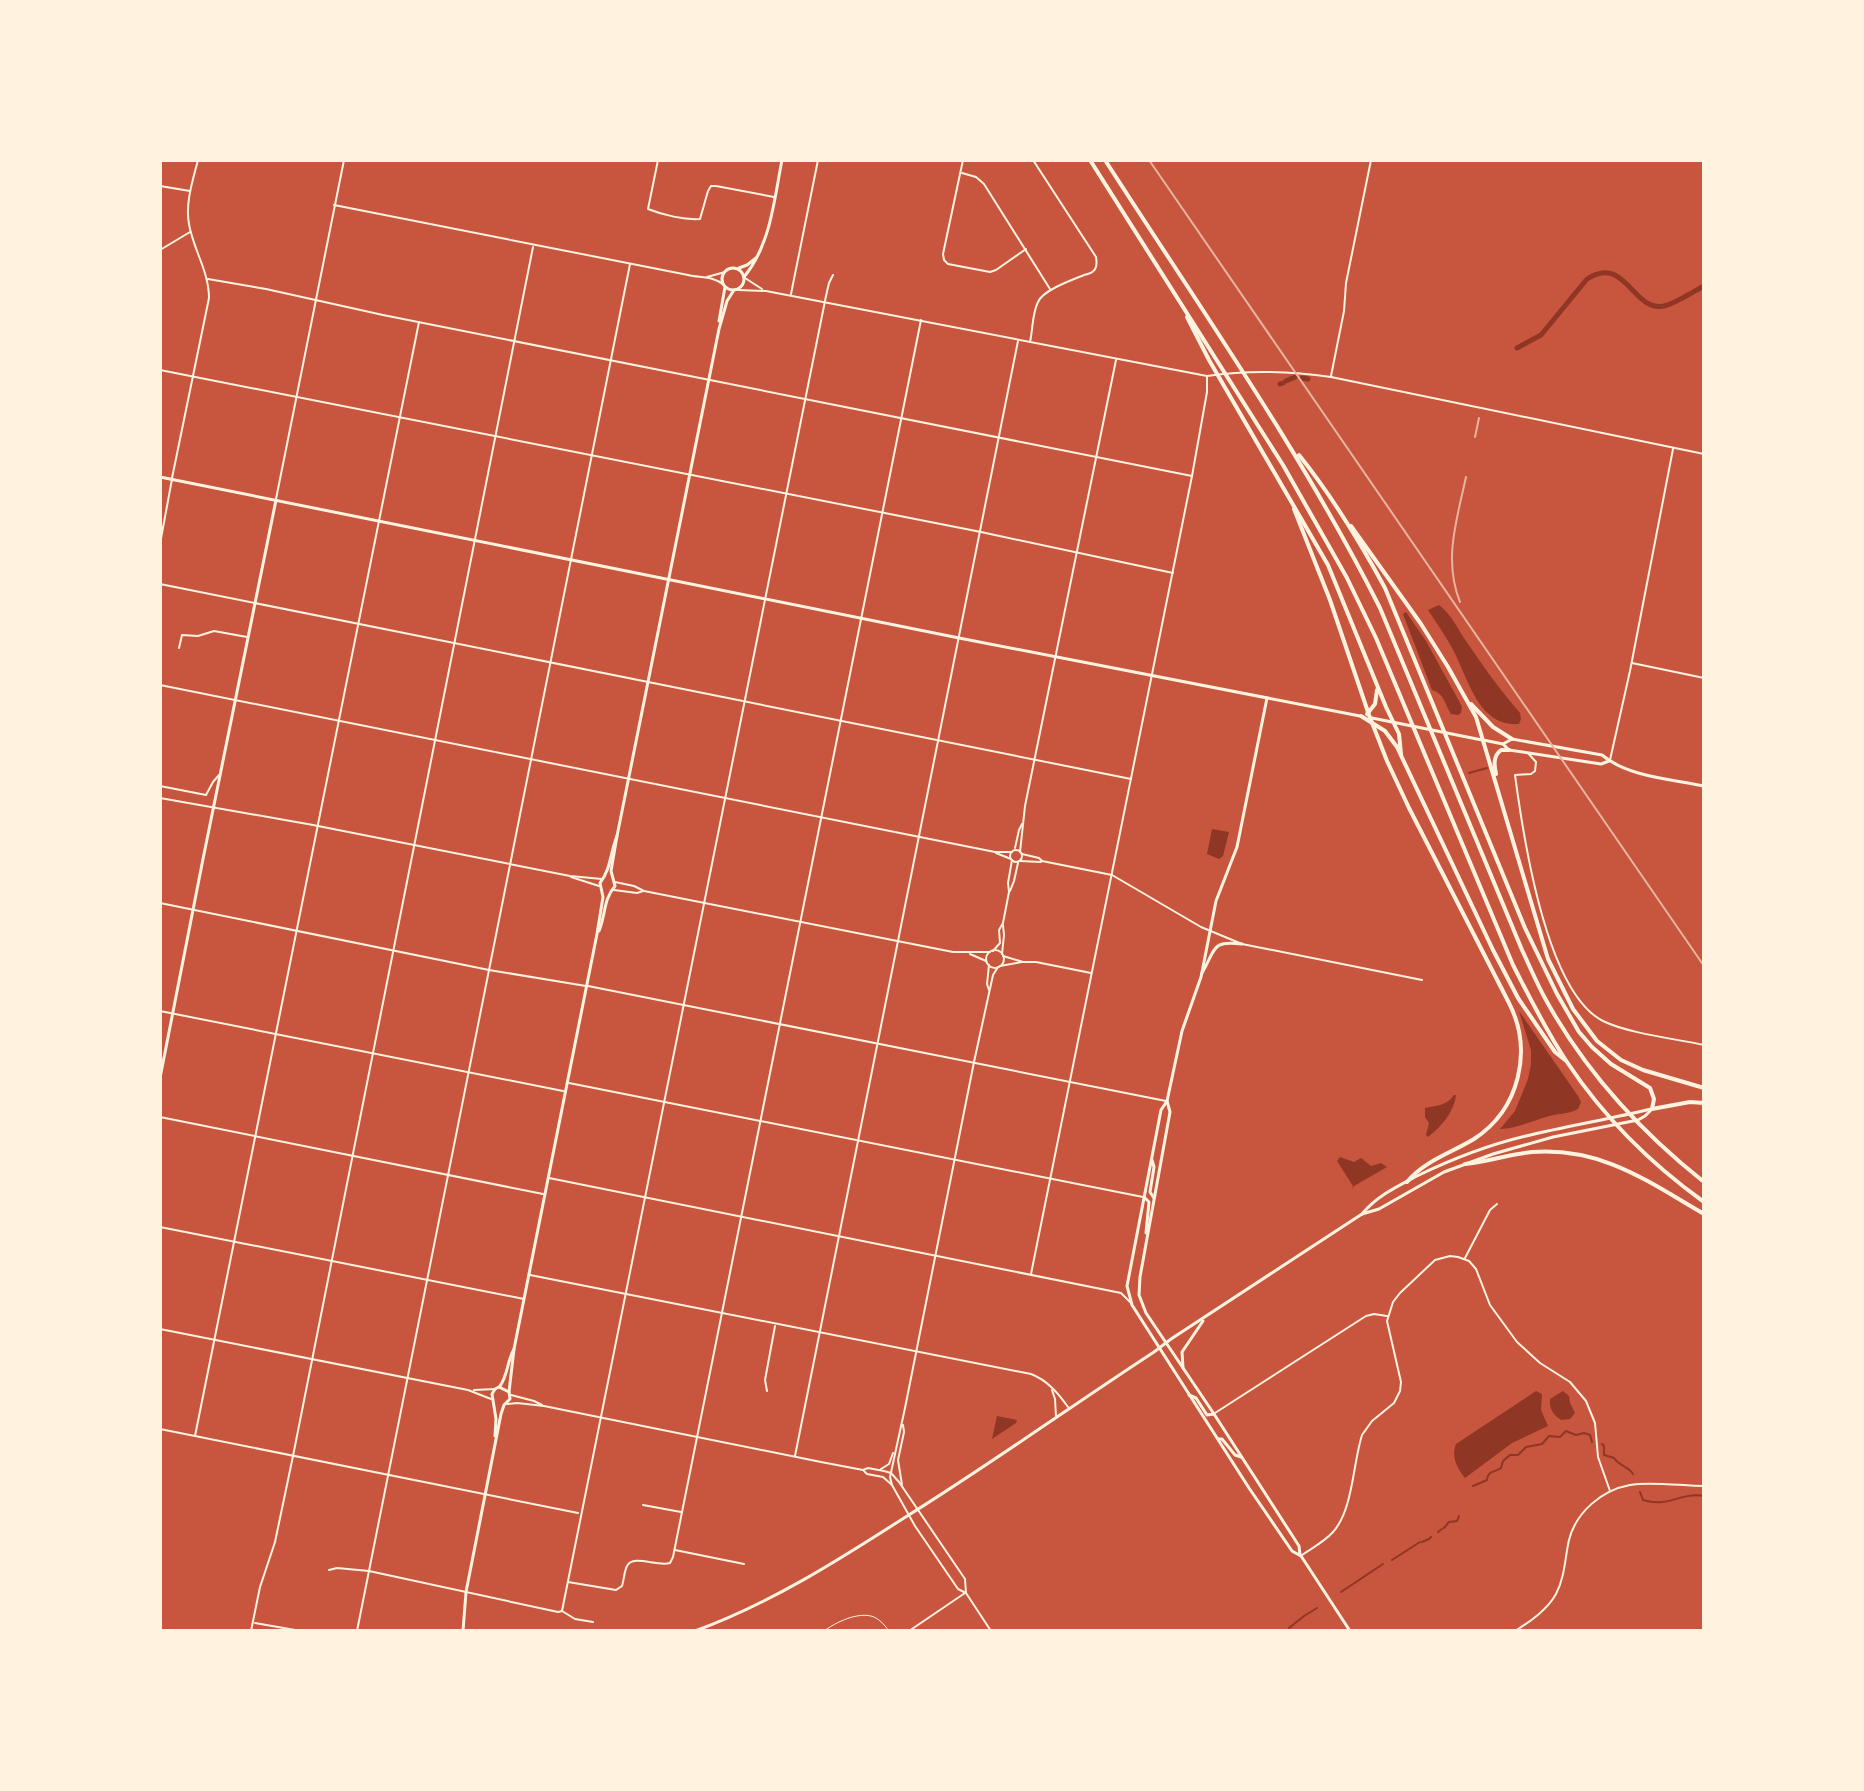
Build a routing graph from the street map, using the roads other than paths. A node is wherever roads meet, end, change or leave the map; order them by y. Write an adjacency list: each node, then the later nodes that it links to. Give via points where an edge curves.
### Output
1 (198, 160): 13 (street)
2 (344, 160): 15 (street)
3 (658, 160): 14 (street, via 648,209 700,219 711,186)
4 (782, 160): 14 (main road)
5 (818, 160): 32 (street)
6 (963, 160): 11 (street)
7 (1033, 160): 31 (street, via 1096,257 1095,270)
8 (1090, 160): 33 (highway)
9 (1105, 160): 55 (highway)
10 (1371, 160): 47 (street)
11 (961, 173): 18 (street, via 984,184); 18 (street, via 944,260 990,272)
12 (160, 186): 13 (street)
13 (191, 192): 16 (street)
14 (774, 197): 20 (main road)
15 (334, 205): 17 (street); 34 (street)
16 (191, 231): 19 (street); 27 (street)
17 (533, 245): 21 (street); 40 (street)
18 (1026, 249): 31 (street)
19 (160, 250)
20 (759, 255): 22 (main road); 26 (main road)
21 (630, 264): 25 (street); 43 (street)
22 (735, 268): 23 (main road); 26 (main road)
23 (725, 272): 25 (street); 28 (main road)
24 (833, 275): 35 (street)
25 (706, 277): 28 (street)
26 (744, 277): 29 (main road); 30 (street)
27 (207, 279): 34 (street); 45 (street, via 208,307)
28 (725, 286): 29 (main road); 38 (main road)
29 (736, 290): 30 (street); 38 (main road)
30 (766, 291): 32 (street)
31 (1050, 291): 41 (street, via 1039,298)
32 (791, 296): 35 (street)
33 (1176, 297): 67 (highway); 174 (highway, via 1283,465 1347,578 1513,965)
34 (315, 300): 37 (street); 49 (street)
35 (825, 302): 36 (street); 50 (street)
36 (921, 320): 39 (street); 52 (street)
37 (419, 322): 40 (street); 51 (street)
38 (719, 329): 48 (main road)
39 (1018, 340): 41 (street); 54 (street)
40 (515, 341): 43 (street); 53 (street)
41 (1030, 342): 42 (street)
42 (1117, 358): 46 (street); 59 (street)
43 (611, 360): 48 (street); 58 (street)
44 (160, 370): 45 (street)
45 (193, 376): 49 (street); 63 (street)
46 (1207, 376): 47 (street, via 1267,371); 61 (street)
47 (1331, 377): 56 (street)
48 (708, 379): 50 (street); 60 (main road)
49 (297, 397): 51 (street); 65 (street)
50 (806, 399): 52 (street); 64 (street)
51 (400, 418): 53 (street); 69 (street)
52 (902, 418): 54 (street); 68 (street)
53 (497, 437): 58 (street); 71 (street)
54 (999, 437): 59 (street); 70 (street)
55 (1289, 444): 66 (highway); 198 (highway, via 1369,587 1545,998 1587,1065 1639,1123)
56 (1673, 448): 57 (street); 88 (street)
57 (1704, 454)
58 (592, 456): 60 (street); 74 (street)
59 (1096, 456): 61 (street); 73 (street)
60 (689, 475): 64 (street); 76 (main road)
61 (1192, 476): 75 (street)
62 (160, 477): 63 (main road)
63 (172, 479): 65 (main road); 72 (street)
64 (786, 495): 68 (street); 78 (street)
65 (276, 500): 69 (main road); 79 (main road)
66 (1335, 505): 96 (highway, via 1376,557); 185 (highway, via 1385,588 1557,994 1600,1055 1650,1088 1654,1097)
67 (1294, 509): 92 (highway, via 1328,565); 197 (highway, via 1378,740 1519,1027 1516,1085 1496,1119 1475,1138 1415,1171)
68 (883, 513): 70 (street); 80 (street)
69 (380, 520): 71 (main road); 81 (street)
70 (981, 532): 73 (street); 83 (street)
71 (475, 540): 74 (main road); 84 (street)
72 (160, 544)
73 (1077, 552): 75 (street); 86 (street)
74 (571, 559): 76 (main road); 87 (street)
75 (1173, 573): 89 (street)
76 (668, 579): 78 (main road); 91 (main road)
77 (160, 584): 79 (street)
78 (765, 599): 80 (main road); 97 (street)
79 (255, 603): 81 (street); 82 (main road)
80 (861, 619): 83 (main road); 100 (street)
81 (358, 624): 84 (street); 99 (street)
82 (249, 638): 85 (street, via 214,631 182,635); 95 (main road)
83 (959, 638): 86 (main road); 104 (street)
84 (454, 644): 87 (street); 103 (street)
85 (179, 648)
86 (1055, 657): 89 (main road); 111 (street)
87 (551, 663): 91 (street); 110 (street)
88 (1631, 663): 90 (street); 112 (street)
89 (1153, 676): 94 (main road); 115 (street)
90 (1704, 678)
91 (648, 681): 97 (street); 114 (main road)
92 (1376, 682): 98 (highway, via 1375,704); 101 (highway)
93 (160, 685): 95 (street)
94 (1267, 698): 98 (main road); 149 (main road, via 1238,839)
95 (236, 700): 99 (street); 113 (main road)
96 (1466, 700): 102 (highway); 105 (highway)
97 (745, 701): 100 (street); 119 (street)
98 (1361, 716): 101 (main road); 109 (highway, via 1388,733)
99 (338, 720): 103 (street); 124 (street)
100 (841, 721): 104 (street); 122 (street)
101 (1393, 722): 105 (main road); 109 (highway)
102 (1512, 739): 106 (main road); 112 (main road, via 1602,755)
103 (435, 740): 110 (street); 127 (street)
104 (938, 740): 111 (street); 126 (street)
105 (1483, 740): 106 (main road); 118 (highway)
106 (1503, 744): 107 (main road)
107 (1509, 750): 108 (main road); 118 (highway, via 1501,750 1495,759)
108 (1526, 752): 112 (main road); 172 (street, via 1536,762 1531,774 1515,775 1523,830 1557,959 1574,994 1593,1015 1612,1025)
109 (1401, 754): 174 (highway, via 1518,998)
110 (532, 758): 114 (street); 134 (street)
111 (1035, 759): 115 (street); 123 (street)
112 (1609, 761): 117 (main road)
113 (220, 774): 116 (street, via 206,795); 121 (main road)
114 (629, 778): 119 (street); 125 (main road)
115 (1131, 779): 135 (street)
116 (160, 786)
117 (1704, 786)
118 (1498, 788): 180 (highway, via 1548,959 1578,1018 1621,1060)
119 (726, 797): 122 (street); 143 (street)
120 (160, 798): 121 (street)
121 (213, 807): 124 (street); 145 (main road)
122 (822, 817): 126 (street); 146 (street)
123 (1023, 823): 129 (street); 130 (street)
124 (317, 826): 127 (street); 148 (street)
125 (617, 836): 137 (main road); 138 (main road)
126 (919, 836): 128 (street); 151 (street)
127 (414, 845): 134 (street); 153 (street)
128 (995, 852): 129 (street); 131 (street)
129 (1012, 852): 130 (street); 131 (street)
130 (1021, 853): 132 (street); 133 (street)
131 (1012, 860): 132 (street); 142 (street)
132 (1019, 861): 133 (street); 142 (street)
133 (1042, 861): 135 (street)
134 (510, 865): 136 (street); 160 (street)
135 (1112, 875): 149 (street); 161 (street)
136 (570, 876): 137 (street); 139 (street)
137 (603, 878): 138 (main road); 139 (main road)
138 (613, 880): 140 (main road); 141 (street)
139 (601, 888): 140 (main road); 150 (main road)
140 (611, 891): 141 (street); 150 (main road)
141 (644, 891): 143 (street)
142 (1009, 892): 147 (street)
143 (705, 902): 146 (street); 166 (street)
144 (160, 903): 145 (street)
145 (192, 909): 148 (street); 168 (main road)
146 (801, 921): 151 (street); 169 (street)
147 (1003, 923): 154 (street, via 1000,943); 156 (street)
148 (296, 931): 153 (street); 170 (street)
149 (1210, 931): 152 (street); 162 (main road)
150 (597, 934): 164 (main road)
151 (898, 941): 155 (street); 171 (street)
152 (1242, 944): 162 (main road, via 1220,943); 163 (street)
153 (393, 951): 160 (street); 173 (street)
154 (992, 952): 155 (street); 156 (street); 158 (street)
155 (969, 953): 158 (street)
156 (1002, 955): 157 (street); 159 (street)
157 (1023, 962): 159 (street); 161 (street)
158 (988, 964): 159 (street); 165 (street)
159 (999, 967): 165 (street)
160 (489, 970): 164 (street); 176 (street)
161 (1092, 973): 178 (street)
162 (1201, 977): 182 (main road, via 1182,1031)
163 (1422, 980)
164 (587, 986): 166 (street); 179 (main road)
165 (989, 991): 175 (street)
166 (684, 1005): 169 (street); 183 (street)
167 (160, 1011): 168 (street)
168 (173, 1013): 170 (street); 177 (main road)
169 (780, 1024): 171 (street); 187 (street)
170 (276, 1033): 173 (street); 188 (street)
171 (878, 1043): 175 (street); 189 (street)
172 (1704, 1045)
173 (373, 1052): 176 (street); 190 (street)
174 (1566, 1061): 203 (highway, via 1636,1144)
175 (974, 1062): 178 (street); 191 (street)
176 (470, 1072): 181 (street); 194 (street)
177 (160, 1078)
178 (1070, 1081): 182 (street); 196 (street)
179 (567, 1083): 181 (main road); 183 (street)
180 (1704, 1088)
181 (566, 1091): 195 (main road)
182 (1167, 1101): 192 (main road); 202 (main road, via 1170,1112)
183 (664, 1102): 187 (street); 200 (street)
184 (1704, 1103): 185 (highway)
185 (1649, 1111): 193 (main road, via 1636,1120 1510,1148); 197 (main road, via 1493,1145)
186 (160, 1117): 188 (street)
187 (761, 1121): 189 (street); 207 (street)
188 (255, 1136): 190 (street); 211 (street)
189 (858, 1140): 191 (street); 209 (street)
190 (352, 1156): 194 (street); 214 (street)
191 (955, 1159): 196 (street); 212 (street)
192 (1152, 1160): 201 (main road); 202 (main road)
193 (1465, 1164): 205 (main road); 206 (highway, via 1535,1152 1586,1155 1618,1165)
194 (448, 1176): 199 (street); 217 (street)
195 (548, 1178): 199 (main road); 200 (street)
196 (1050, 1179): 201 (street); 216 (street)
197 (1407, 1182): 205 (main road, via 1373,1201)
198 (1704, 1182)
199 (545, 1194): 215 (main road)
200 (645, 1197): 207 (street); 220 (street)
201 (1144, 1197): 210 (main road, via 1149,1202); 218 (main road)
202 (1154, 1198): 210 (main road)
203 (1704, 1202)
204 (1497, 1204): 213 (street)
205 (1362, 1214): 225 (main road)
206 (1704, 1214)
207 (741, 1216): 209 (street); 223 (street)
208 (160, 1227): 211 (street)
209 (839, 1236): 212 (street); 228 (street)
210 (1147, 1236): 230 (main road, via 1140,1299)
211 (234, 1242): 214 (street); 229 (street)
212 (936, 1256): 216 (street); 233 (street)
213 (1465, 1259): 224 (street, via 1443,1257 1430,1264 1400,1293); 269 (street, via 1479,1272 1490,1305 1517,1342 1570,1382 1586,1401)
214 (331, 1260): 217 (street); 234 (street)
215 (529, 1275): 220 (street); 221 (main road)
216 (1031, 1276): 219 (street)
217 (428, 1279): 221 (street); 236 (street)
218 (1127, 1286): 219 (street); 222 (main road)
219 (1121, 1293): 222 (street)
220 (626, 1294): 223 (street); 249 (street)
221 (524, 1299): 231 (main road)
222 (1130, 1302): 232 (main road)
223 (722, 1312): 226 (street); 253 (street)
224 (1388, 1316): 247 (street, via 1366,1316); 277 (street, via 1401,1382 1397,1398 1362,1435 1338,1525)
225 (1205, 1317): 230 (main road); 235 (main road, via 1182,1352)
226 (776, 1324): 228 (street); 240 (street)
227 (160, 1329): 229 (street)
228 (819, 1333): 233 (street); 258 (street)
229 (214, 1340): 234 (street); 252 (street)
230 (1166, 1343): 232 (main road); 235 (main road)
231 (514, 1349): 237 (main road); 241 (main road)
232 (1159, 1349): 242 (main road); 246 (main road)
233 (915, 1351): 238 (street, via 1031,1374); 250 (street)
234 (311, 1359): 236 (street); 257 (street)
235 (1183, 1368): 247 (main road)
236 (407, 1378): 239 (street); 264 (street)
237 (497, 1388): 239 (street); 241 (main road); 243 (main road)
238 (1051, 1388): 246 (street); 248 (street)
239 (468, 1390): 243 (street)
240 (767, 1391)
241 (509, 1393): 244 (main road); 245 (street)
242 (1189, 1395): 247 (main road, via 1207,1415); 254 (main road)
243 (493, 1402): 244 (main road); 255 (main road)
244 (505, 1405): 245 (street); 255 (main road)
245 (544, 1406): 249 (street)
246 (1069, 1408): 248 (main road)
247 (1214, 1414): 259 (main road)
248 (1056, 1417): 272 (main road)
249 (601, 1418): 253 (street); 274 (street)
250 (903, 1419): 256 (street); 260 (street)
251 (160, 1429): 252 (street)
252 (195, 1436): 257 (street)
253 (697, 1437): 258 (street); 273 (street)
254 (1217, 1439): 259 (main road); 277 (main road, via 1292,1551)
255 (495, 1440): 270 (main road)
256 (896, 1449): 262 (street); 263 (street)
257 (293, 1456): 264 (street); 286 (street)
258 (794, 1457): 261 (street)
259 (1241, 1457): 277 (main road)
260 (898, 1460): 263 (street); 268 (street)
261 (863, 1470): 262 (street); 265 (street)
262 (880, 1470): 263 (street)
263 (891, 1473): 265 (street); 266 (street); 268 (street)
264 (388, 1475): 270 (street); 280 (street)
265 (883, 1477): 266 (street)
266 (892, 1485): 275 (street)
267 (1704, 1486): 269 (street, via 1635,1484)
268 (903, 1488): 272 (street)
269 (1610, 1491): 297 (street, via 1575,1524 1555,1595)
270 (484, 1494): 274 (street); 282 (main road)
271 (643, 1505): 273 (street)
272 (918, 1510): 275 (main road); 283 (street, via 965,1579)
273 (682, 1512): 276 (street)
274 (581, 1513): 281 (street)
275 (910, 1515): 283 (street, via 958,1589); 291 (main road, via 805,1580)
276 (674, 1550): 278 (street); 281 (street, via 667,1564 631,1561 622,1586 612,1591)
277 (1301, 1556): 296 (main road)
278 (744, 1564)
279 (329, 1570): 280 (street)
280 (369, 1571): 282 (street); 289 (street)
281 (568, 1582): 284 (street)
282 (466, 1592): 284 (street); 290 (main road)
283 (966, 1593): 294 (street); 295 (street)
284 (562, 1611): 285 (street)
285 (593, 1622)
286 (253, 1623): 287 (street); 288 (street)
287 (251, 1631)
288 (301, 1631)
289 (357, 1631)
290 (463, 1631)
291 (695, 1631)
292 (824, 1631): 293 (lane, via 836,1622 869,1616)
293 (889, 1631)
294 (909, 1631)
295 (991, 1631)
296 (1350, 1631)
297 (1515, 1631)

